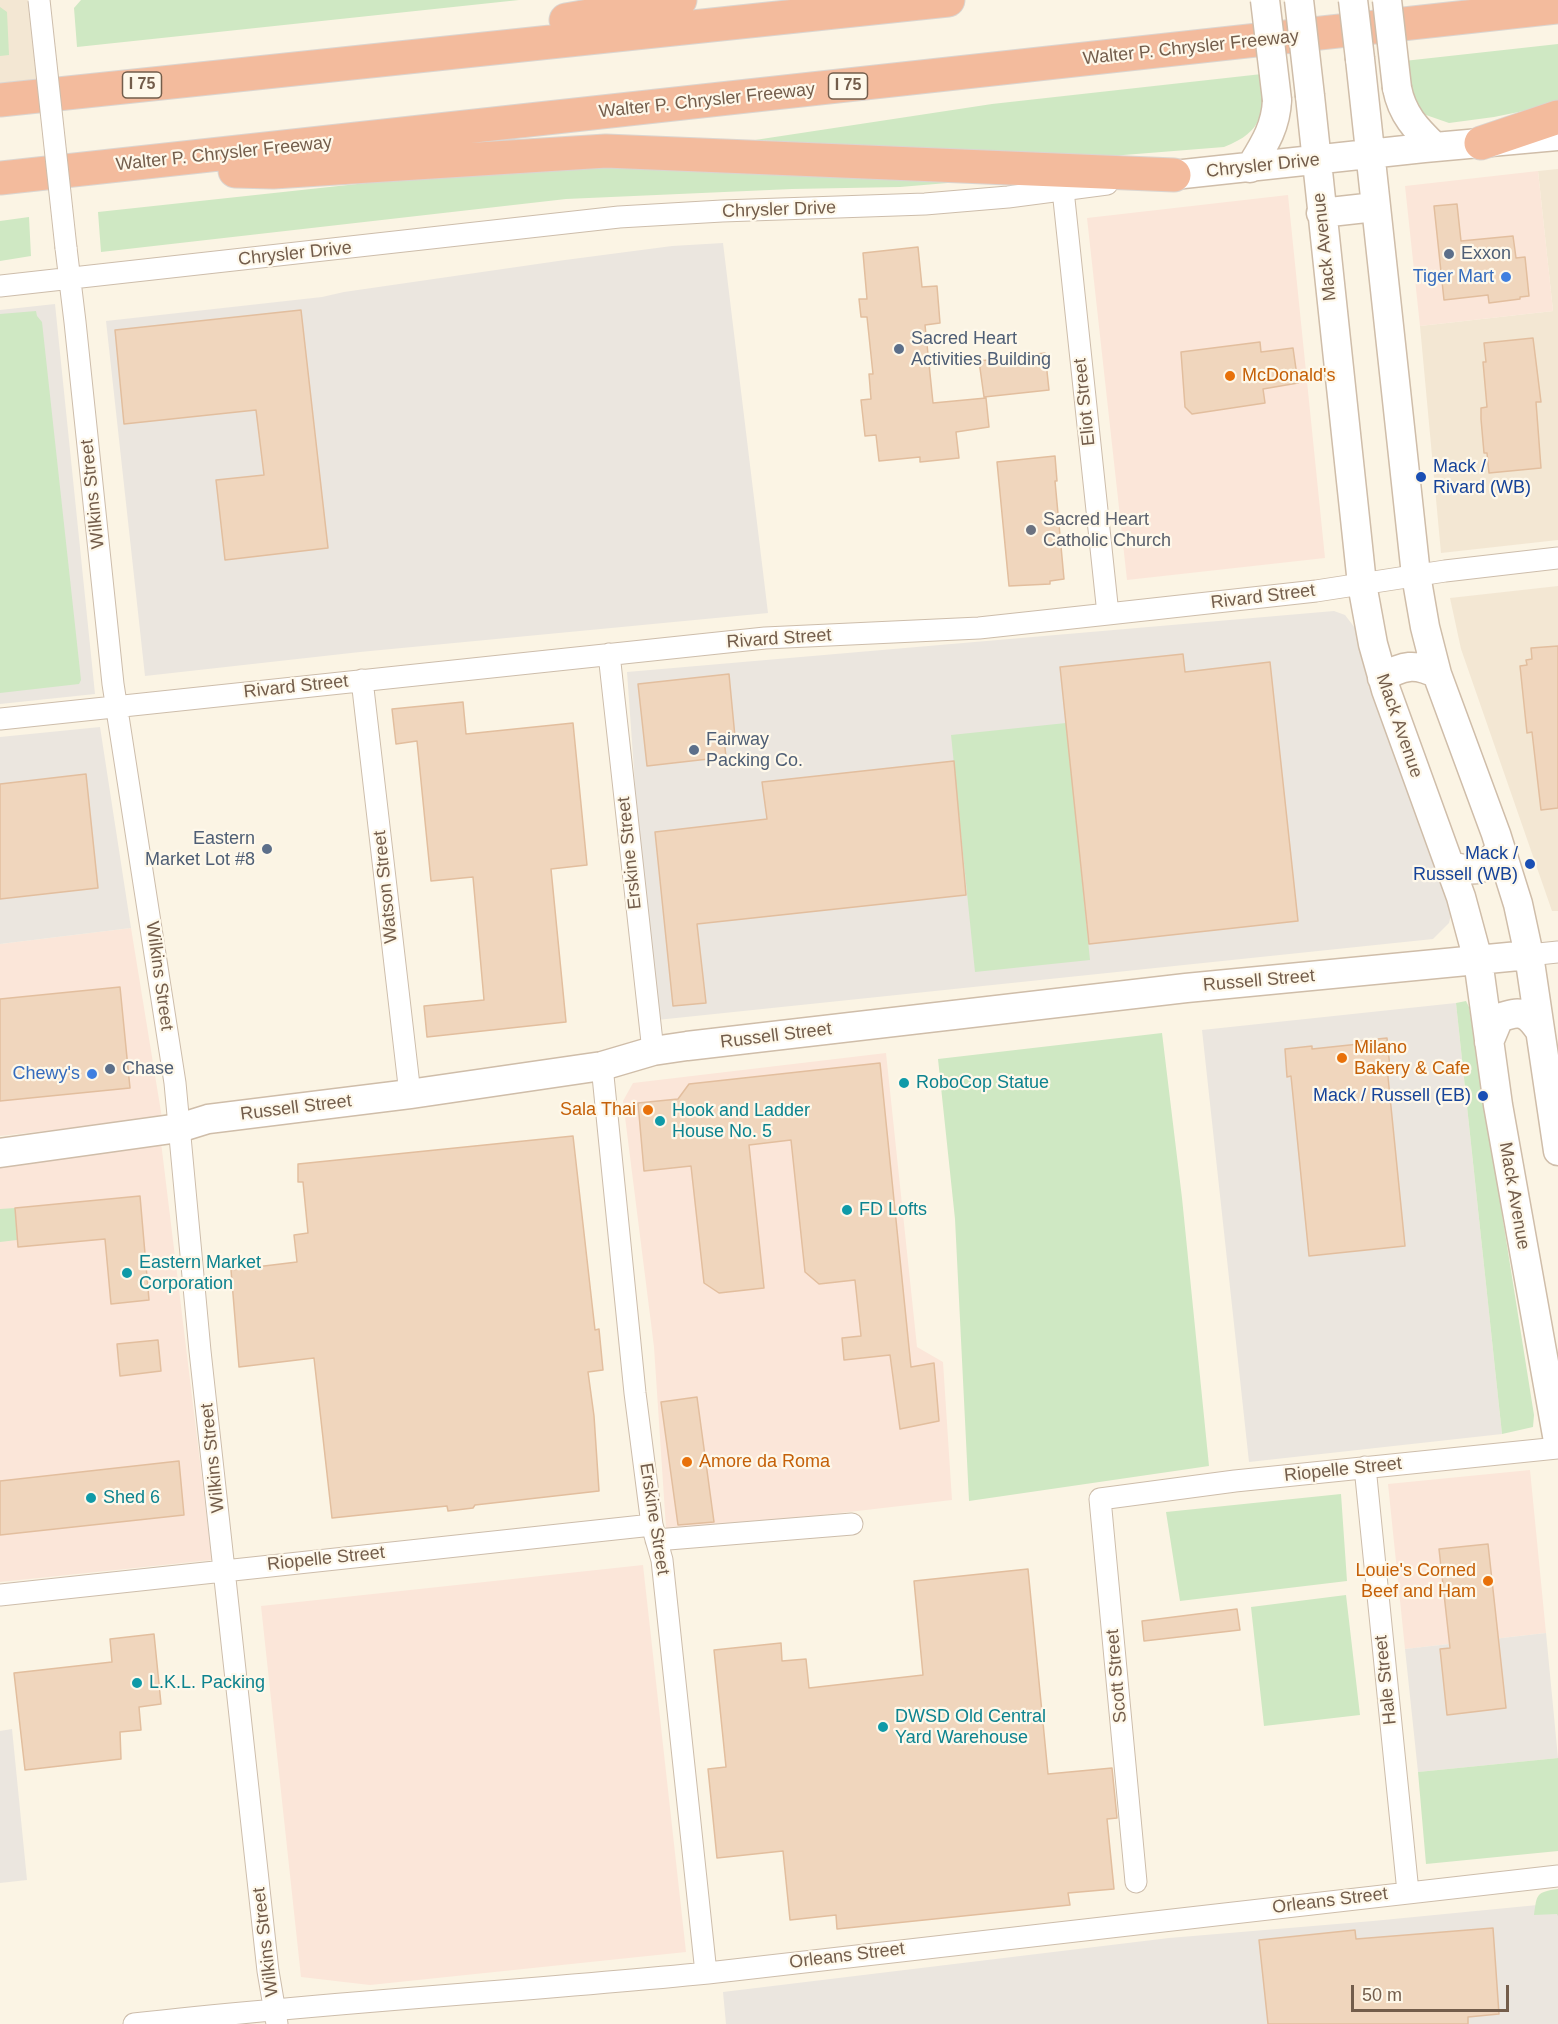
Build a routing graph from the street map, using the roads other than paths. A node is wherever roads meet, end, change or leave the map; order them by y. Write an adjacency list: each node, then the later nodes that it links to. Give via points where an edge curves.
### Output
1 (39, 0): 24 (street, Wilkins Street, bridge)
2 (680, 0): 9 (highway)
3 (948, 0): 9 (highway, I 75)
4 (1266, 0): 18 (main road, bridge, via 1277,100 1273,128)
5 (1299, 0): 16 (main road, Mack Avenue, bridge)
6 (1353, 0): 15 (main road, bridge)
7 (1387, 0): 14 (main road, bridge, via 1402,107 1413,126)
8 (1558, 7): 17 (highway, Walter P. Chrysler Freeway / I 75)
9 (284, 70): 10 (highway, I 75)
10 (0, 100)
11 (1558, 117): 13 (highway)
12 (1558, 136): 13 (main road, Chrysler Drive)
13 (1481, 143): 14 (main road, Chrysler Drive)
14 (1435, 147): 15 (main road, Chrysler Drive)
15 (1369, 154): 16 (main road, Chrysler Drive); 22 (main road)
16 (1317, 160): 18 (main road, Chrysler Drive); 23 (main road, Mack Avenue)
17 (138, 164): 19 (highway, via 176,170 273,172 606,152); 20 (highway, Walter P. Chrysler Freeway / I 75)
18 (1250, 168): 19 (main road, Chrysler Drive)
19 (1174, 175): 21 (street, Chrysler Drive)
20 (0, 178)
21 (1063, 190): 24 (street, Chrysler Drive, via 925,204 609,218); 29 (street, Eliot Street)
22 (1375, 207): 23 (main road); 27 (main road)
23 (1322, 213): 28 (main road, Mack Avenue)
24 (70, 279): 25 (street, Chrysler Drive); 34 (street, Wilkins Street)
25 (0, 286)
26 (1558, 558): 27 (street, Rivard Street)
27 (1416, 575): 28 (street, Rivard Street); 31 (main road)
28 (1362, 584): 29 (street, Rivard Street); 32 (main road, Mack Avenue)
29 (1108, 614): 30 (street, Rivard Street, via 979,628 765,638)
30 (609, 654): 33 (street, Rivard Street); 43 (street, Erskine Street)
31 (1437, 674): 32 (main road, via 1424,667 1409,666); 36 (main road)
32 (1382, 678): 37 (main road, Mack Avenue)
33 (362, 680): 34 (street, Rivard Street); 45 (street, Watson Street)
34 (116, 708): 35 (street, Rivard Street); 46 (street, Wilkins Street, via 153,931)
35 (0, 719)
36 (1500, 847): 37 (main road, via 1494,860 1482,868 1464,870); 39 (main road)
37 (1449, 865): 40 (main road, Mack Avenue)
38 (1558, 952): 39 (street, Russell Street)
39 (1529, 955): 40 (main road, Russell Street); 41 (main road)
40 (1478, 960): 42 (main road, Mack Avenue); 43 (main road, Russell Street, via 1186,988)
41 (1540, 1031): 42 (main road, via 1530,1017 1515,1012 1499,1018); 47 (main road)
42 (1489, 1042): 49 (main road, Mack Avenue)
43 (653, 1051): 44 (main road, Russell Street)
44 (602, 1066): 45 (main road, Russell Street); 54 (street, Erskine Street, via 629,1337)
45 (410, 1094): 46 (main road, Russell Street, via 208,1119)
46 (179, 1128): 48 (main road, Russell Street); 55 (street, Wilkins Street)
47 (1558, 1151)
48 (0, 1153)
49 (1558, 1441)
50 (1558, 1448): 51 (street, Riopelle Street)
51 (1365, 1467): 52 (street, Riopelle Street); 59 (street, Hale Street)
52 (1128, 1495): 58 (street, Scott Street, via 1100,1499)
53 (852, 1524): 54 (street, Riopelle Street)
54 (654, 1533): 55 (street, Riopelle Street); 60 (street, Erskine Street, via 662,1560)
55 (225, 1570): 56 (street, Riopelle Street); 61 (street, Wilkins Street)
56 (0, 1595)
57 (1558, 1876): 59 (street, Orleans Street)
58 (1136, 1882)
59 (1408, 1892): 60 (street, Orleans Street)
60 (706, 1973): 61 (street, Orleans Street)
61 (276, 2017): 62 (street, Orleans Street, via 241,2012)
62 (134, 2024)

